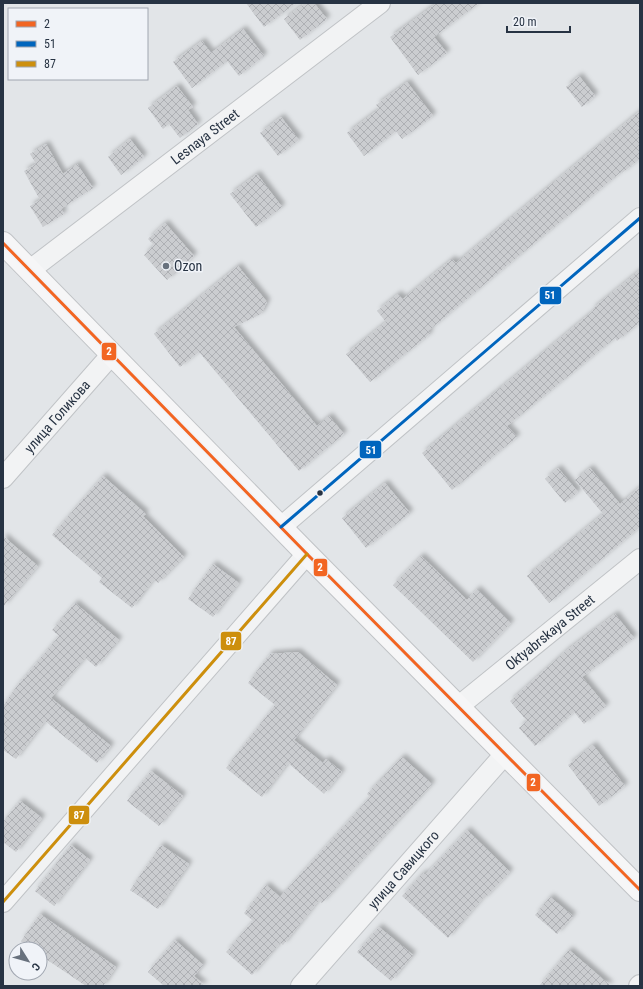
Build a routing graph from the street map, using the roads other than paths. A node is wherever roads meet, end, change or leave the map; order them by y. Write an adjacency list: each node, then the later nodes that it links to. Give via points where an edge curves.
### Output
1 (380, 3): 4 (street, Lesnaya Street)
2 (640, 218): 7 (street)
3 (3, 243): 4 (street)
4 (30, 270): 5 (street)
5 (112, 354): 6 (street, улица Голикова); 7 (street)
6 (3, 478)
7 (281, 527): 8 (street)
8 (307, 554): 10 (street); 13 (street)
9 (640, 559): 10 (street, Oktyabrskaya Street)
10 (459, 706): 11 (street)
11 (505, 754): 12 (street); 14 (street, улица Савицкого)
12 (640, 890)
13 (3, 902)
14 (301, 986)

